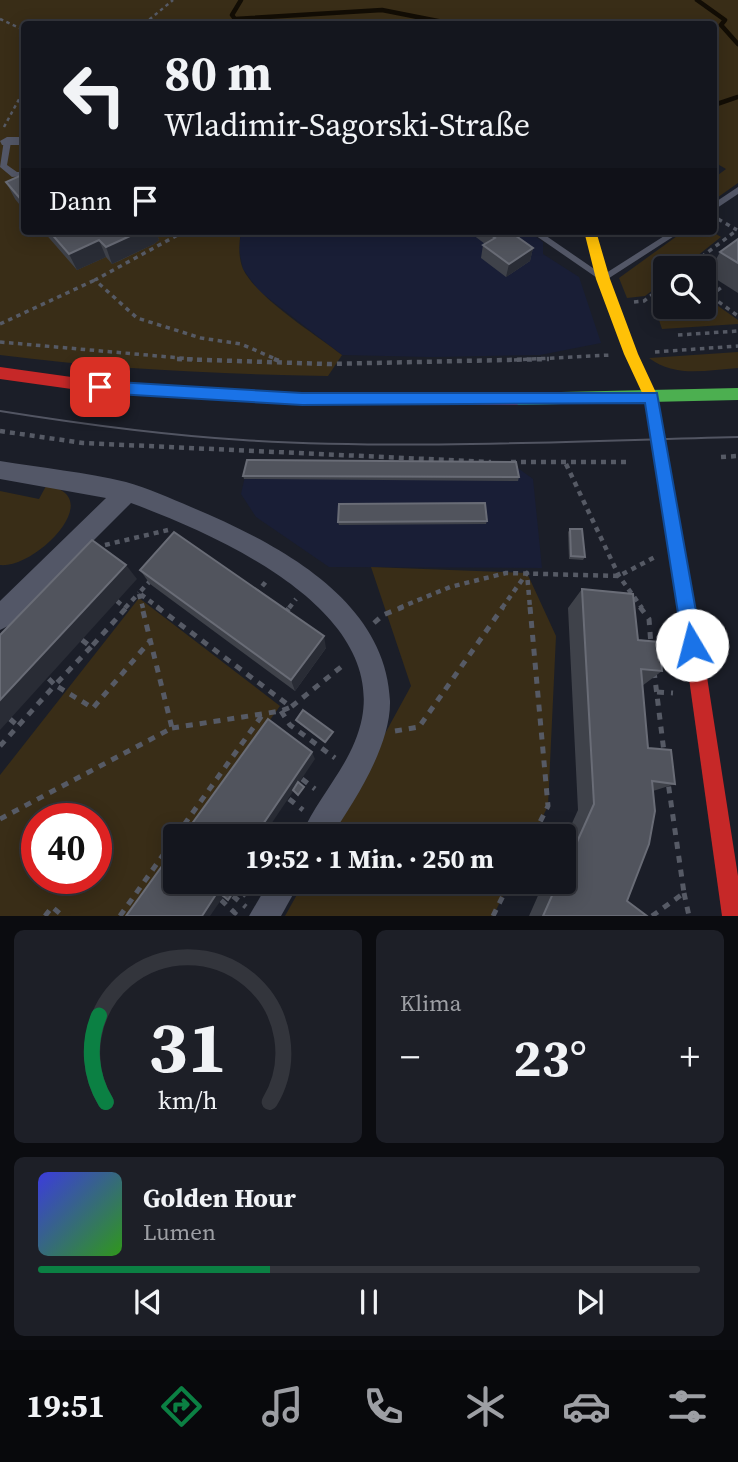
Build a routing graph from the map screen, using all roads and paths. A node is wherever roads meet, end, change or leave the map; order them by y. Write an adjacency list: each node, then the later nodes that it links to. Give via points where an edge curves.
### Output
1 (173, 0): 3 (path)
2 (0, 19): 4 (path)
3 (148, 21)
4 (21, 29)
5 (21, 97): 6 (path)
6 (4, 138): 7 (lane, via 4,166)
7 (21, 174)
8 (738, 190): 9 (lane)
9 (717, 205)
10 (717, 218): 11 (path)
11 (737, 230): 16 (path)
12 (178, 235): 18 (path)
13 (539, 235): 17 (lane)
14 (591, 235): 17 (main road)
15 (672, 235): 17 (lane)
16 (703, 256)
17 (603, 278): 23 (main road)
18 (95, 281): 25 (path); 33 (path, via 137,318 201,338 241,344)
19 (722, 287): 20 (path)
20 (716, 292)
21 (653, 295): 23 (path, via 645,301)
22 (716, 300): 24 (path)
23 (613, 303): 30 (main road)
24 (738, 316)
25 (0, 324)
26 (738, 331): 27 (path)
27 (678, 335)
28 (0, 342): 33 (path)
29 (738, 346): 30 (path)
30 (631, 354): 31 (path); 38 (main road)
31 (516, 361): 32 (path); 34 (path)
32 (455, 362): 33 (path); 35 (path)
33 (286, 364)
34 (516, 368)
35 (455, 370)
36 (0, 373): 38 (main road, via 100,387 239,397)
37 (738, 394): 38 (main road)
38 (651, 397): 48 (main road)
39 (0, 431): 43 (path, via 83,443)
40 (738, 456): 41 (path)
41 (721, 457)
42 (628, 462): 43 (path)
43 (566, 464): 51 (path)
44 (0, 470): 45 (street)
45 (127, 492): 46 (street); 59 (street)
46 (203, 522): 47 (path); 62 (street, via 257,549 305,582 334,605)
47 (102, 546)
48 (678, 546): 51 (path); 102 (main road)
49 (157, 573): 53 (path)
50 (527, 573): 51 (path); 62 (path, via 506,573 450,587 383,615); 76 (path, via 419,727); 88 (path, via 548,806)
51 (619, 576): 65 (path, via 649,619)
52 (264, 584): 54 (path)
53 (139, 593): 57 (path); 61 (path); 70 (path)
54 (255, 595)
55 (117, 601): 57 (path)
56 (292, 604): 58 (path)
57 (125, 608): 63 (path)
58 (284, 615)
59 (0, 618)
60 (82, 640): 63 (path)
61 (150, 640): 67 (path, via 93,708); 75 (path)
62 (363, 641): 70 (path); 76 (street, via 375,672 377,702)
63 (91, 647): 67 (path)
64 (641, 670): 65 (path)
65 (654, 672): 68 (path)
66 (48, 678): 67 (path)
67 (55, 685): 74 (path)
68 (657, 692): 69 (path); 78 (path)
69 (668, 693)
70 (291, 707): 71 (path)
71 (281, 711): 72 (path); 79 (path, via 290,725)
72 (263, 714): 75 (path); 86 (path)
73 (10, 719): 74 (path)
74 (18, 726): 77 (path)
75 (172, 728): 85 (path)
76 (370, 734): 79 (street)
77 (0, 746)
78 (665, 764)
79 (355, 772): 87 (street)
80 (667, 776): 92 (path)
81 (302, 779): 82 (path)
82 (318, 790)
83 (289, 799): 84 (path)
84 (305, 811)
85 (0, 819)
86 (185, 824)
87 (322, 824)
88 (539, 824)
89 (163, 855): 98 (path)
90 (270, 894): 94 (street)
91 (504, 894): 99 (path)
92 (684, 894): 100 (path); 101 (path)
93 (221, 900): 95 (path)
94 (256, 905)
95 (235, 913)
96 (45, 916): 97 (path, via 52,906)
97 (63, 916)
98 (120, 916)
99 (493, 916)
100 (652, 916)
101 (688, 916)
102 (733, 916)

